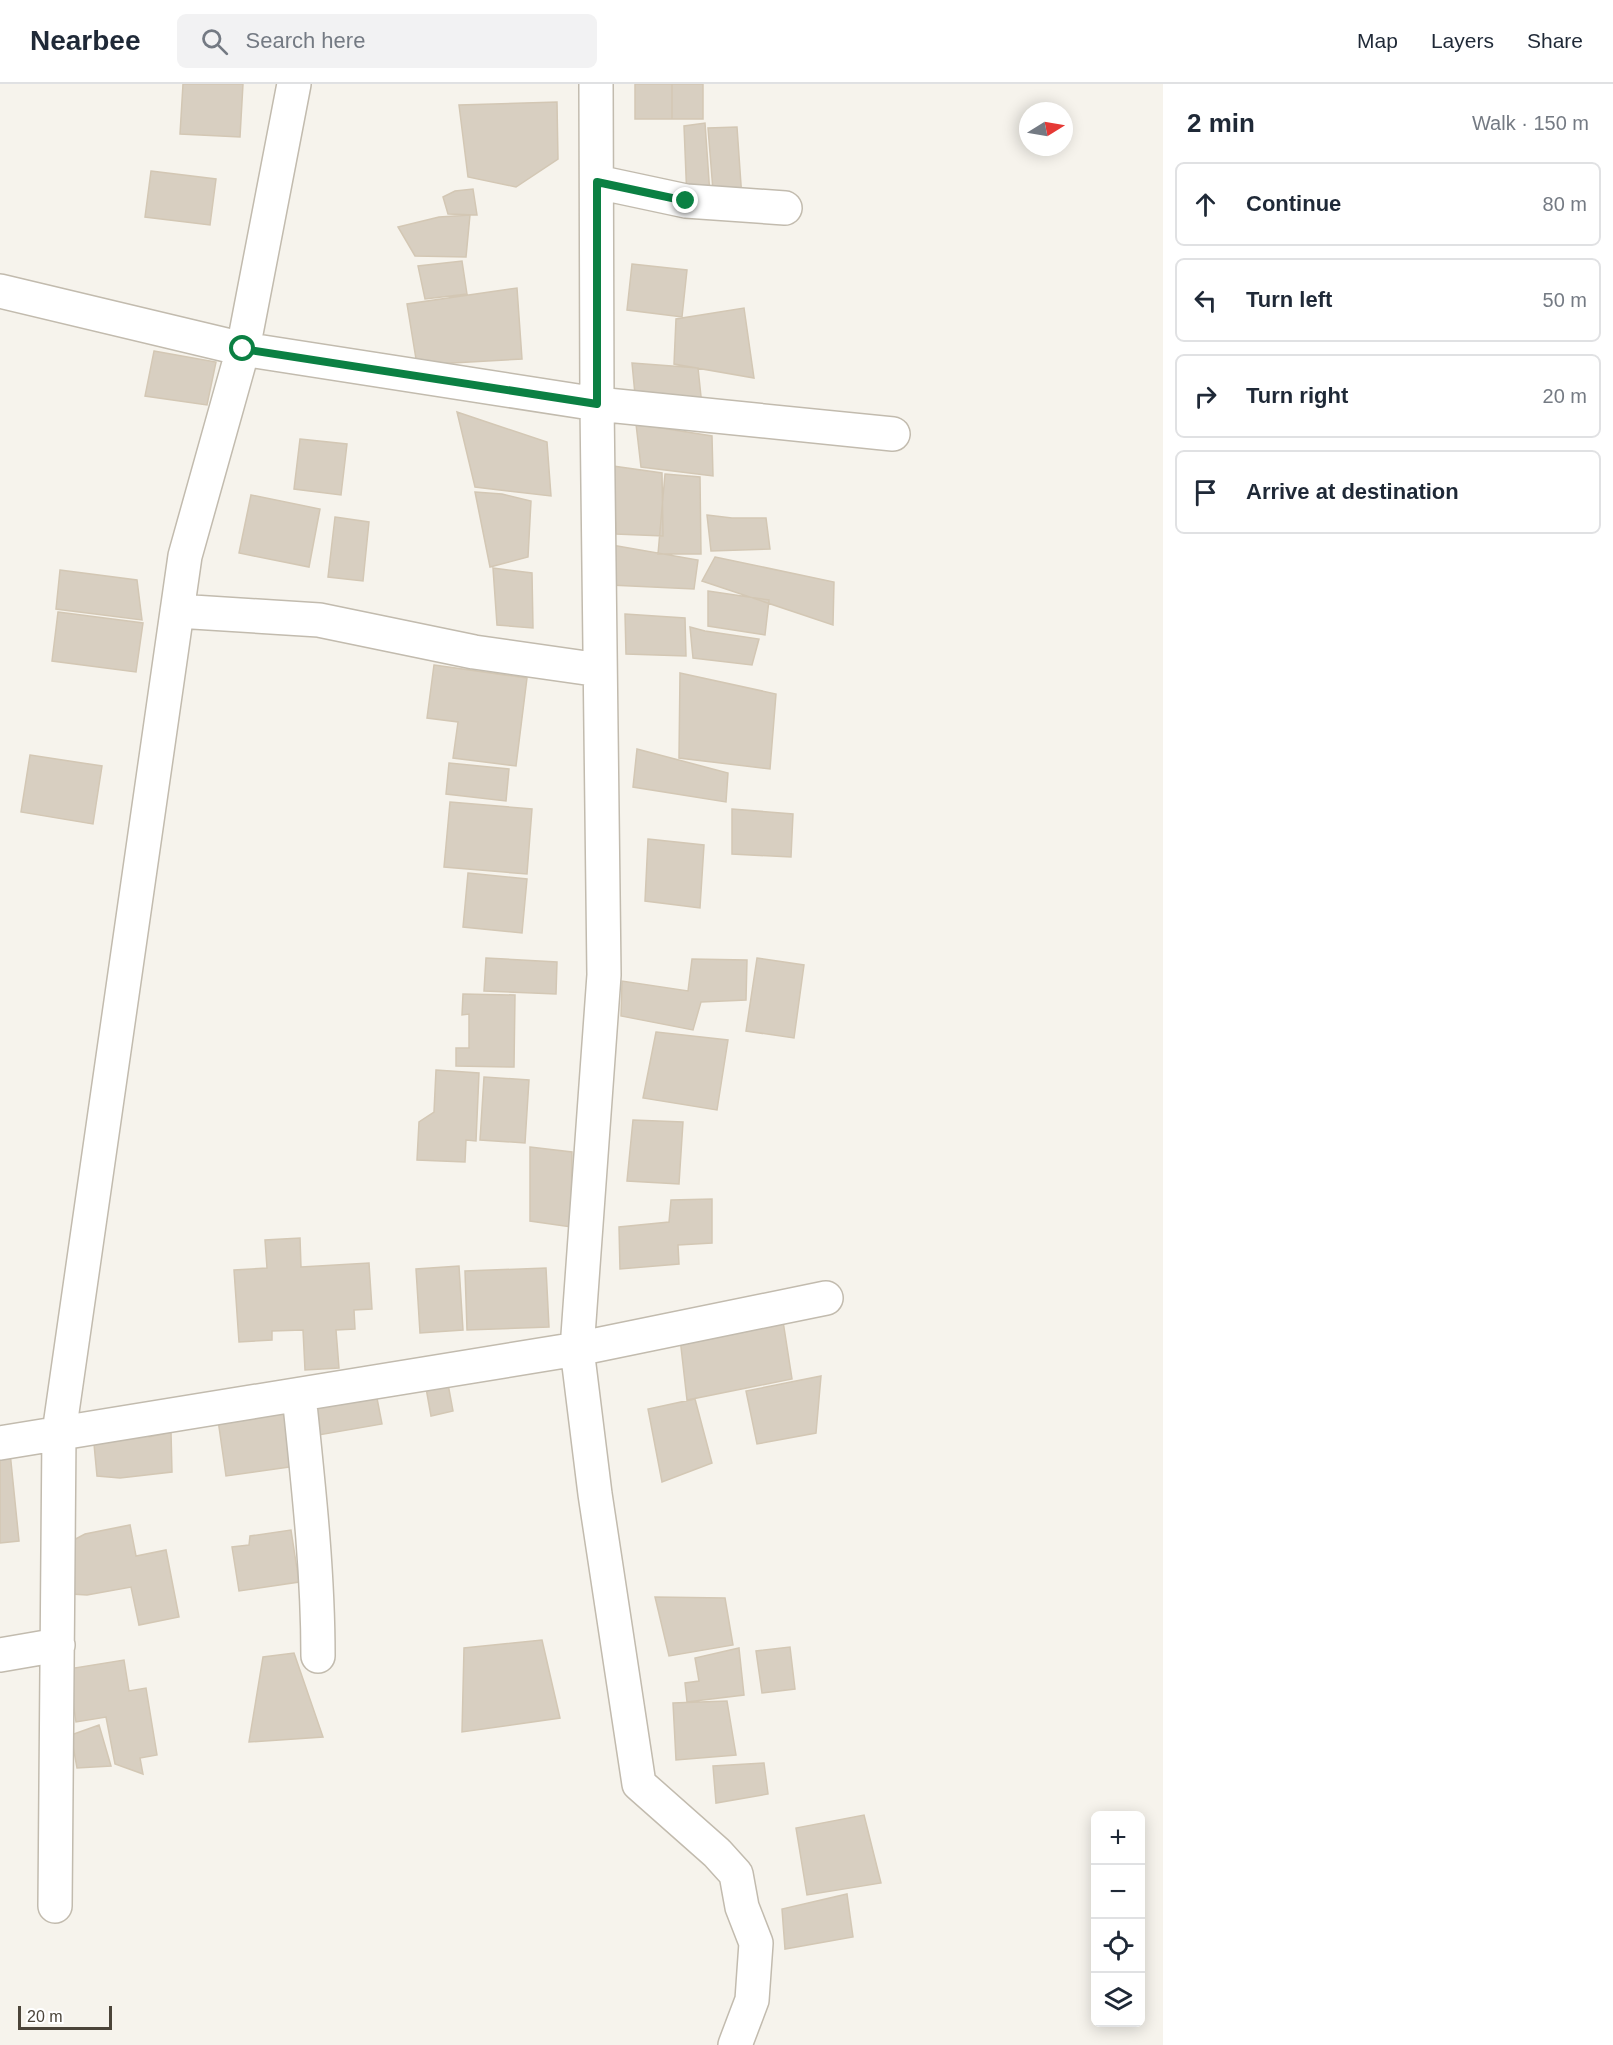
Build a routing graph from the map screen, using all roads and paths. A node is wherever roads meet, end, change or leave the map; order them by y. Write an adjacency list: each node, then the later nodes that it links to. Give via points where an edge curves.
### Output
1 (294, 84): 6 (street)
2 (596, 84): 3 (street)
3 (597, 182): 4 (street, via 686,201); 7 (street)
4 (785, 208)
5 (0, 291): 6 (street)
6 (243, 349): 7 (street); 9 (street, via 185,556)
7 (597, 404): 8 (street); 10 (street)
8 (893, 434)
9 (177, 611): 10 (street, via 319,620 474,652); 14 (street)
10 (600, 670): 12 (street, via 604,975)
11 (826, 1298): 12 (street)
12 (577, 1349): 13 (street); 20 (street, via 596,1506 639,1784 736,1874 742,1907 756,1943 752,2000)
13 (299, 1395): 14 (street); 18 (street, via 314,1535)
14 (59, 1434): 15 (street); 16 (street)
15 (0, 1443)
16 (58, 1645): 17 (street); 19 (street)
17 (0, 1655)
18 (318, 1656)
19 (56, 1906)
20 (735, 2045)

